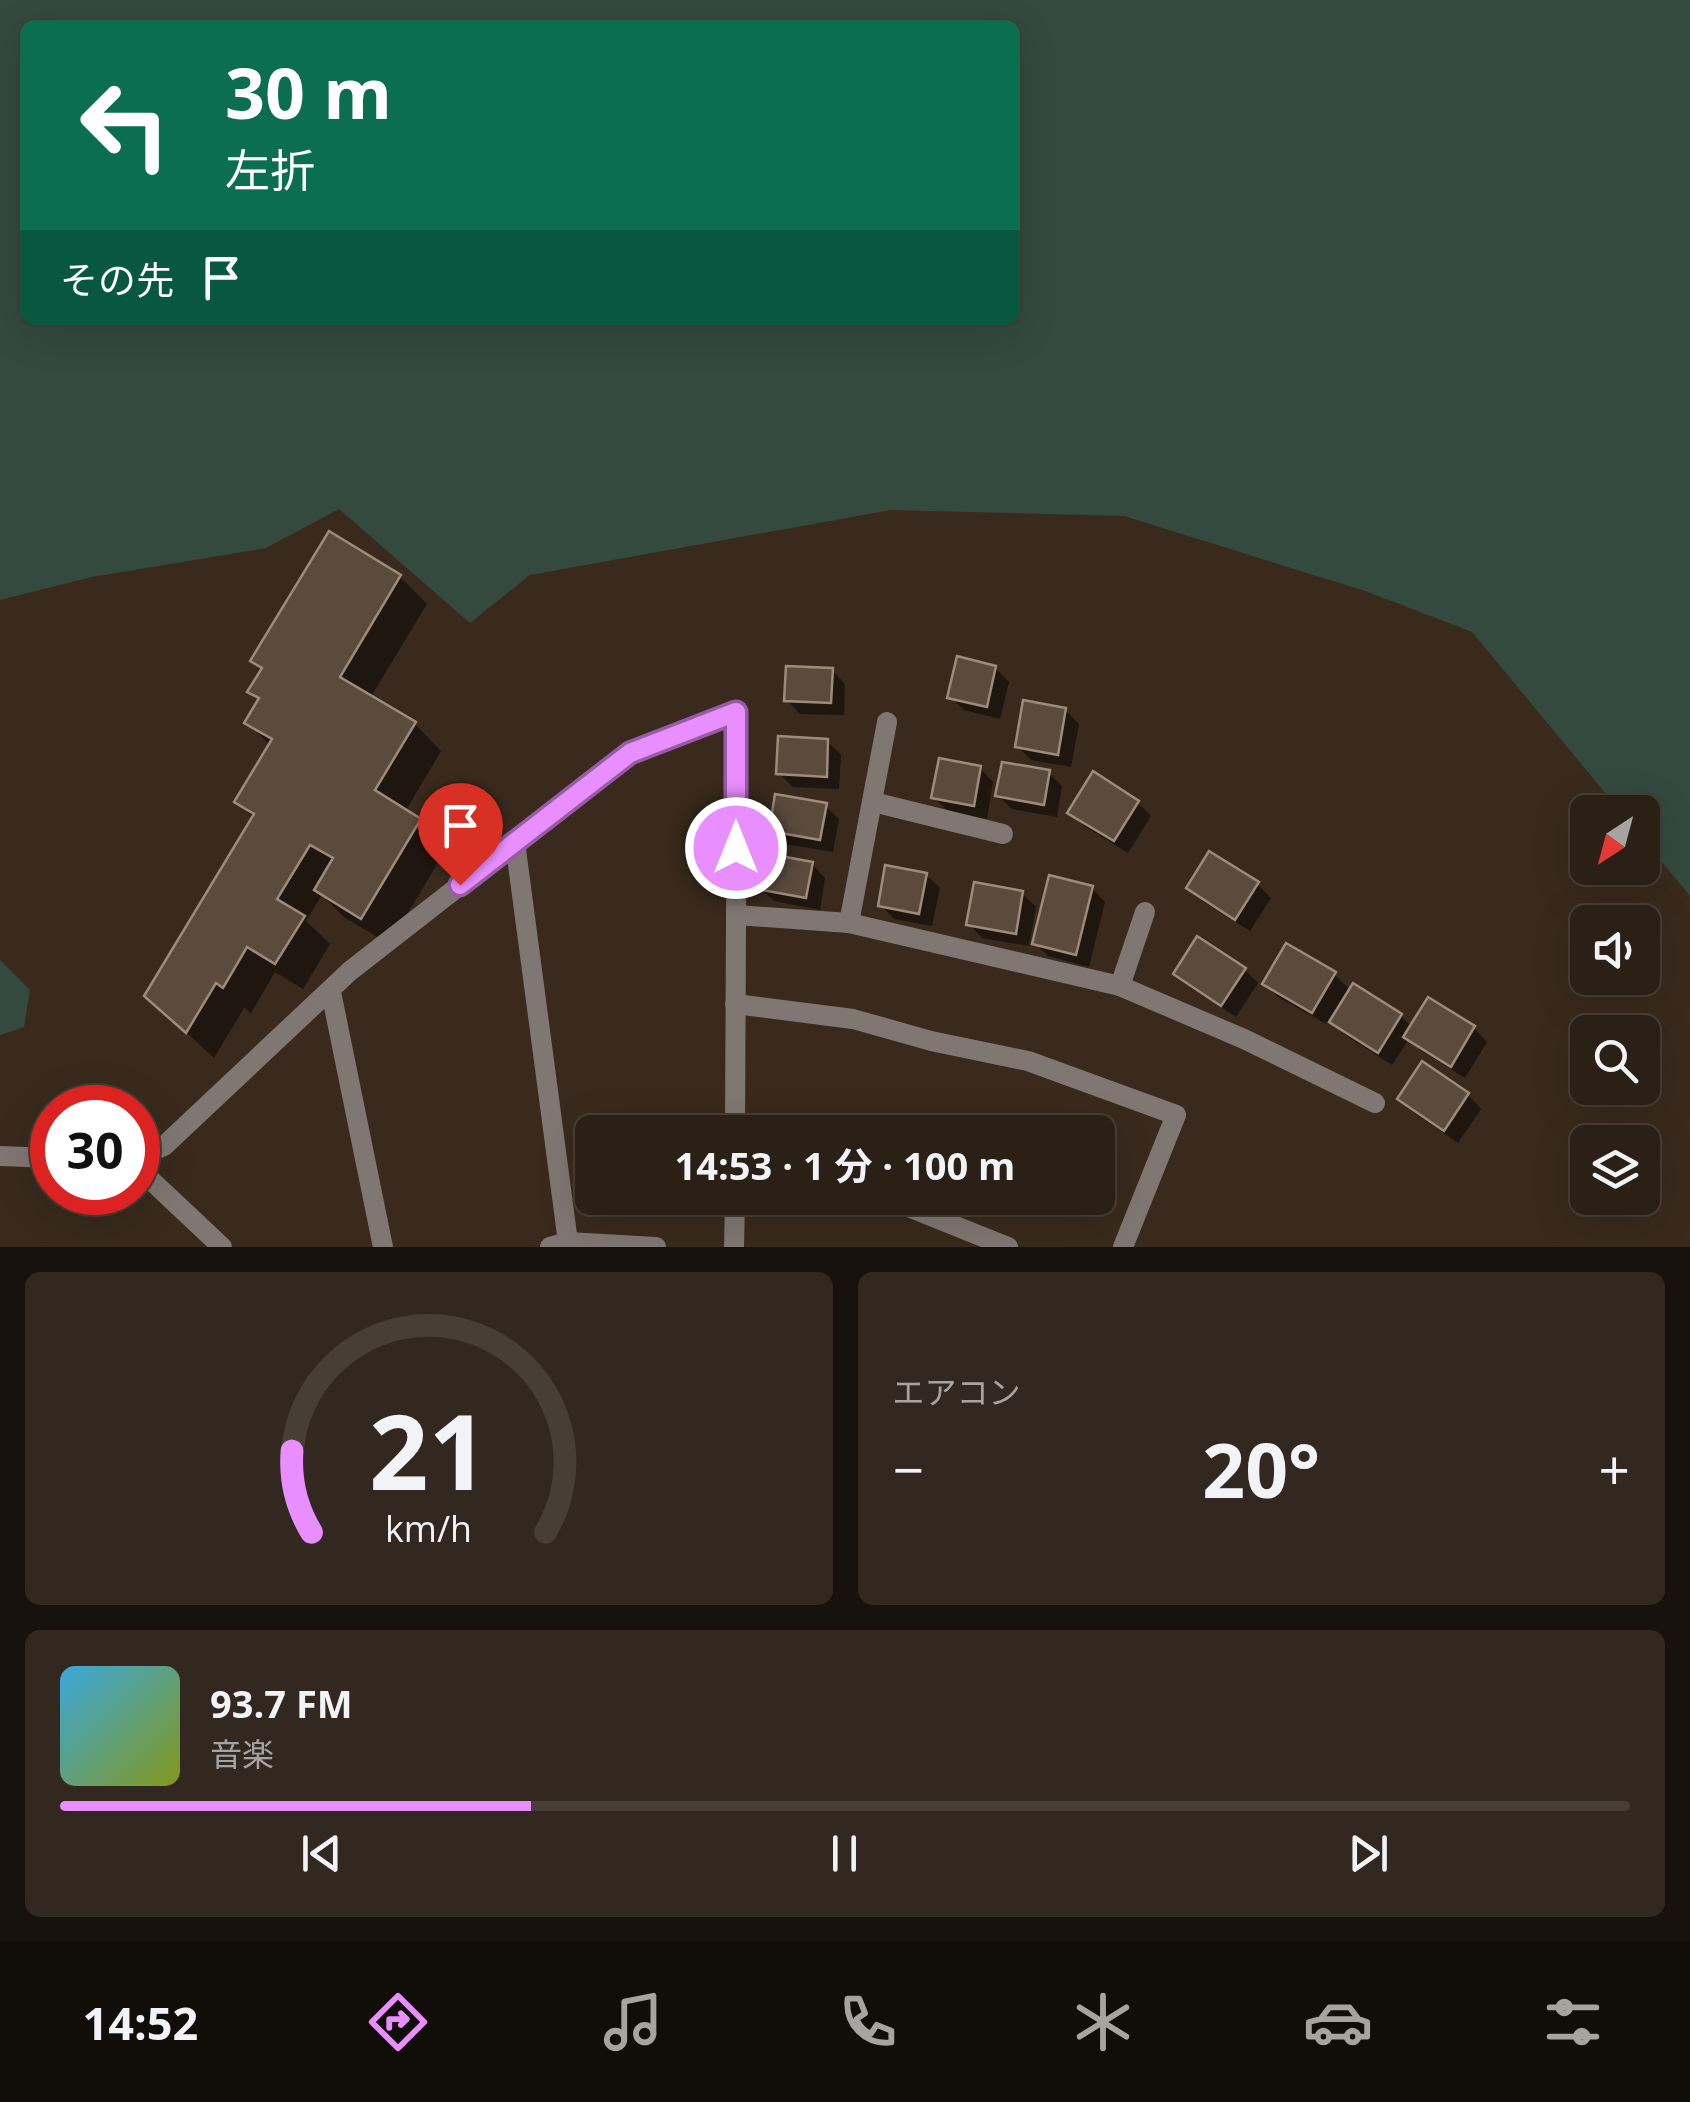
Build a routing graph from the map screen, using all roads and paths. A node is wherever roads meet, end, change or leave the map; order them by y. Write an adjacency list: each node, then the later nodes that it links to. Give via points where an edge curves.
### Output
1 (888, 722): 2 (street)
2 (872, 802): 3 (street); 7 (street)
3 (1003, 834)
4 (515, 842): 6 (street, via 630,753 736,712); 9 (street, via 350,970); 19 (street)
5 (1144, 912): 8 (street)
6 (736, 916): 7 (street); 10 (street)
7 (849, 923): 8 (street)
8 (1120, 986): 11 (street)
9 (331, 992): 13 (street); 21 (street)
10 (735, 1004): 12 (street); 25 (street, via 853,1020 1028,1061 1176,1115)
11 (1376, 1104)
12 (735, 1115)
13 (160, 1148)
14 (0, 1156): 15 (street)
15 (30, 1157)
16 (160, 1189): 20 (street)
17 (734, 1215): 23 (street)
18 (928, 1215): 24 (street)
19 (559, 1245): 22 (street)
20 (222, 1247)
21 (383, 1247)
22 (656, 1247)
23 (734, 1247)
24 (1008, 1247)
25 (1124, 1247)

